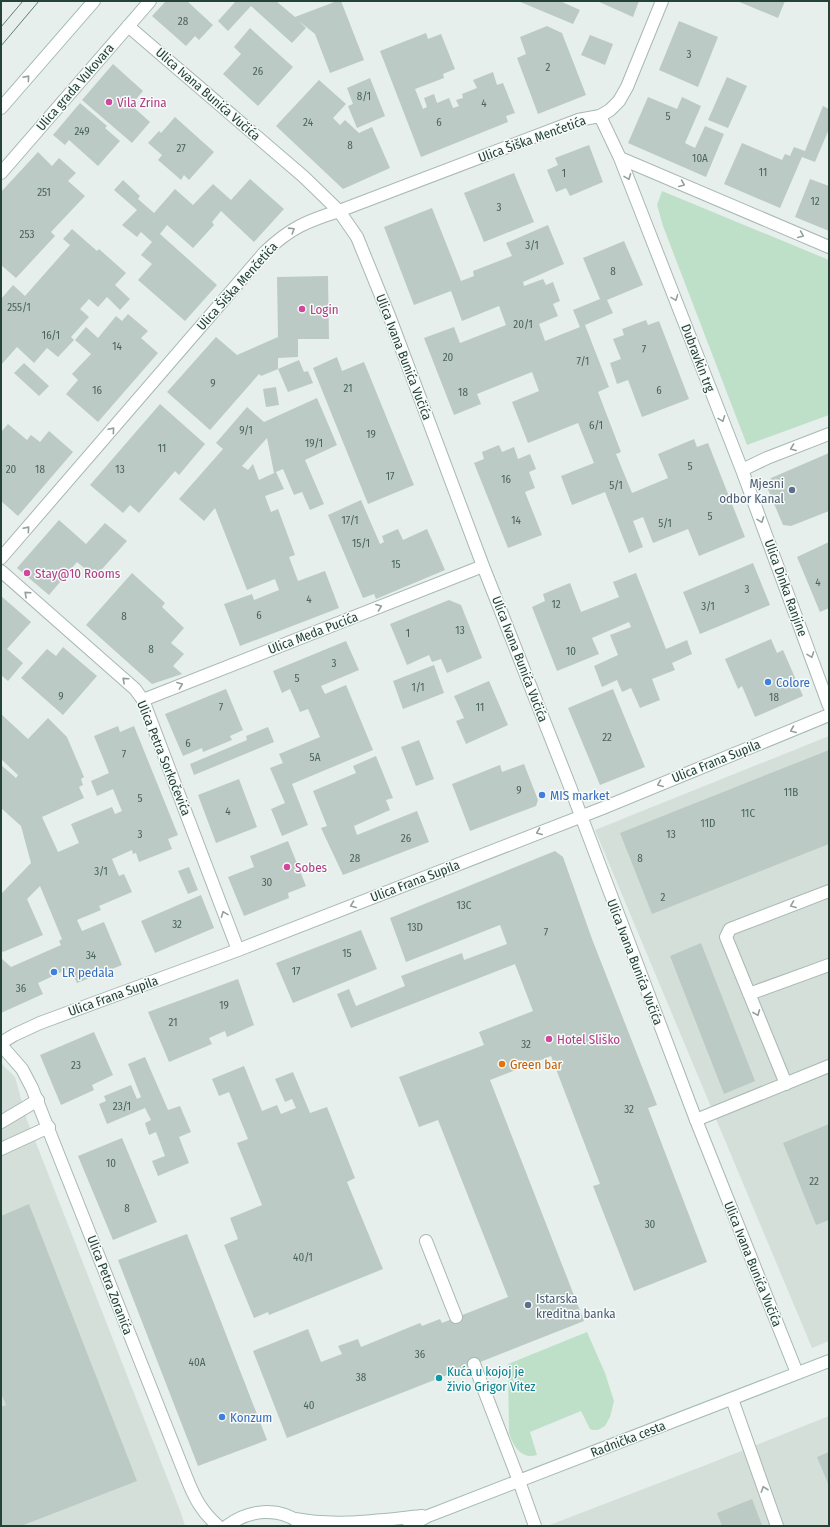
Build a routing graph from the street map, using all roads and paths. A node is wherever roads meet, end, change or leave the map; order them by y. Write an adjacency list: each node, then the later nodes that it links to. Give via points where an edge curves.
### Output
1 (94, 1): 5 (street, one-way to 1)
2 (150, 1): 4 (street, Ulica grada Vukovara)
3 (662, 1): 6 (street, via 627,87 619,101)
4 (128, 26): 8 (street, Ulica grada Vukovara); 9 (street, Ulica Ivana Bunića Vučića, via 304,177)
5 (1, 108)
6 (600, 116): 7 (street, Dubravkin trg); 9 (street, Ulica Šiška Menčetića, via 578,120)
7 (620, 158): 10 (street, one-way to 10); 12 (street, Dubravkin trg, one-way to 12)
8 (1, 173)
9 (339, 211): 13 (street, Ulica Šiška Menčetića, one-way to 9, via 265,252 277,240 308,221); 14 (street, Ulica Ivana Bunića Vučića, via 357,237 384,303)
10 (829, 247)
11 (829, 434): 12 (street, one-way to 12)
12 (742, 470): 17 (street, Ulica Dinka Ranjine, one-way to 17)
13 (1, 558)
14 (483, 566): 16 (street, Ulica Meda Pucića, one-way to 14); 19 (street, Ulica Ivana Bunića Vučića)
15 (1, 571): 16 (street, Ulica Petra Sorkočevića, one-way to 15, via 135,689)
16 (143, 700): 21 (street, Ulica Petra Sorkočevića, one-way to 16)
17 (829, 706)
18 (829, 715): 19 (street, Ulica Frana Supila, one-way to 19)
19 (580, 816): 21 (street, Ulica Frana Supila, one-way to 21); 28 (street, Ulica Ivana Bunića Vučića)
20 (829, 891): 23 (street, one-way to 23, via 730,929 726,937)
21 (238, 950): 24 (street, Ulica Frana Supila, via 40,1023)
22 (829, 965): 23 (street)
23 (749, 994): 26 (street, one-way to 26)
24 (1, 1044): 27 (street, Ulica Petra Zoranića, via 22,1069)
25 (829, 1066): 26 (street)
26 (786, 1084): 28 (street)
27 (38, 1100): 29 (street); 30 (street, Ulica Petra Zoranića)
28 (696, 1120): 36 (street, Ulica Ivana Bunića Vučića)
29 (1, 1122)
30 (49, 1127): 31 (street); 41 (street, Ulica Petra Zoranića, via 187,1479 206,1516)
31 (1, 1149)
32 (426, 1241): 33 (street)
33 (456, 1318)
34 (829, 1361): 36 (street, Radnička cesta)
35 (474, 1364): 38 (street)
36 (797, 1373): 37 (street, Radnička cesta)
37 (732, 1399): 38 (street, Radnička cesta); 45 (street, one-way to 37)
38 (519, 1481): 39 (street, Radnička cesta); 44 (street)
39 (428, 1516): 40 (street, Radnička cesta, via 331,1523); 43 (street, Radnička cesta)
40 (300, 1522): 42 (street, Radnička cesta, via 286,1515 269,1512 252,1513 236,1519)
41 (218, 1526)
42 (227, 1526)
43 (409, 1526)
44 (536, 1526)
45 (777, 1526)

